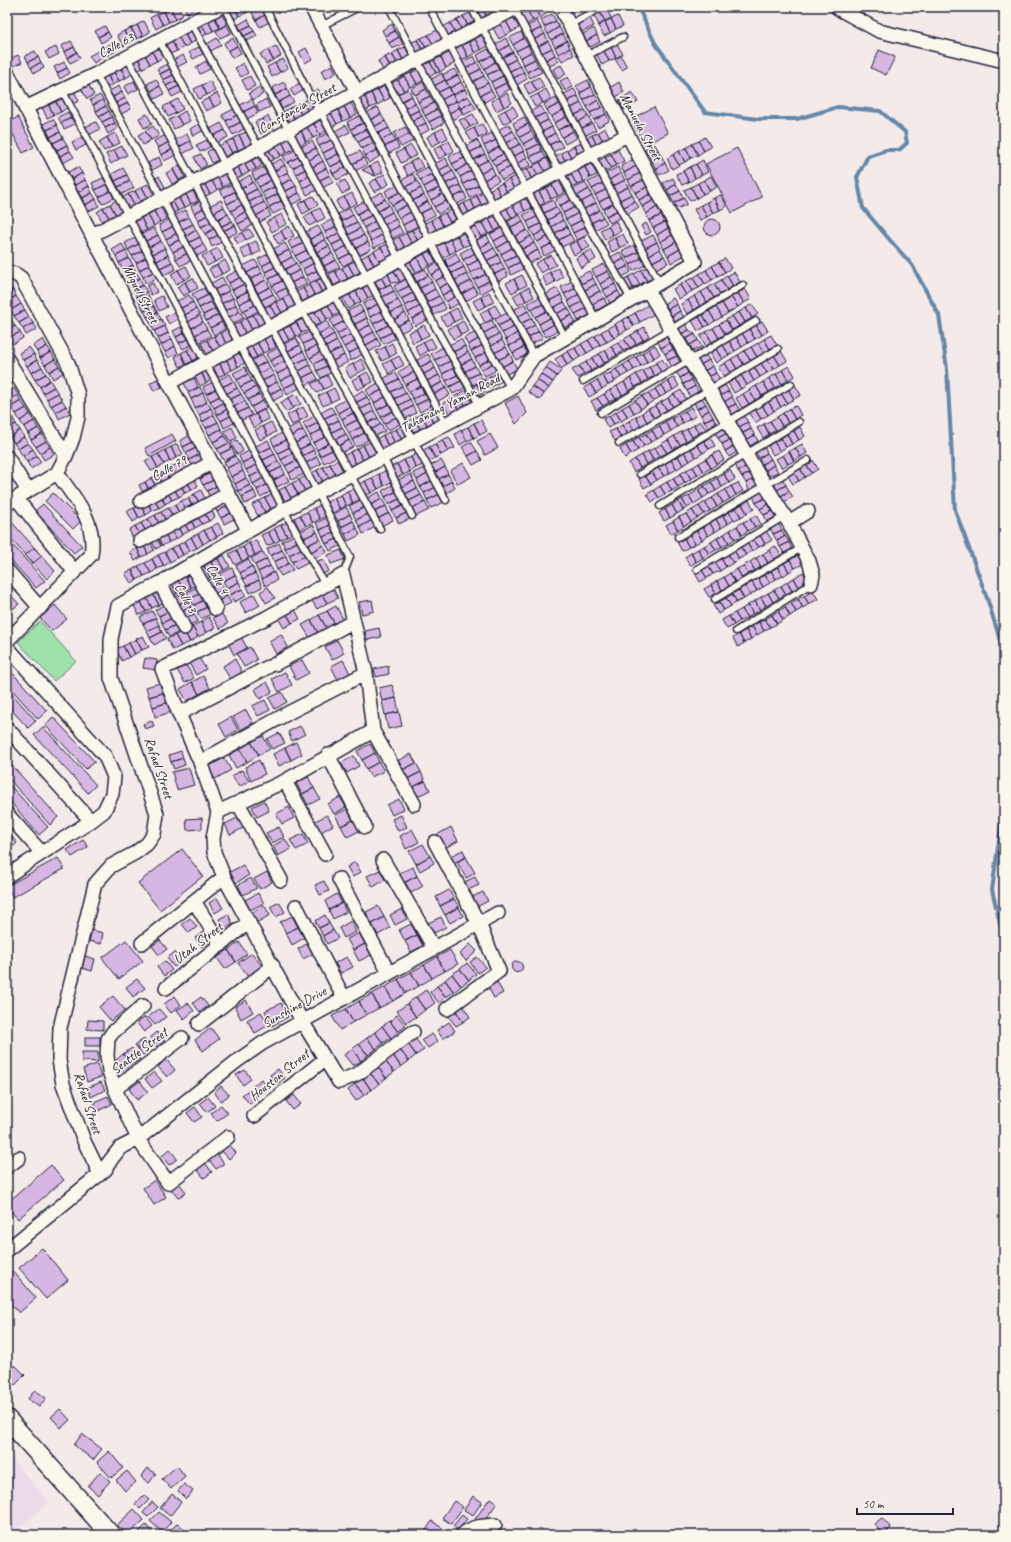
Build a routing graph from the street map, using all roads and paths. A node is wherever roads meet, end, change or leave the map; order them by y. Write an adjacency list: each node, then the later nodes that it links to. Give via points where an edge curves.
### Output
1 (220, 7): 13 (street, Calle 63)
2 (224, 7): 31 (lane)
3 (265, 7): 30 (lane)
4 (311, 7): 15 (street)
5 (359, 7): 15 (lane)
6 (389, 7): 22 (lane)
7 (429, 7): 19 (lane)
8 (471, 7): 16 (lane)
9 (560, 7): 14 (street, Manuela Street)
10 (602, 7): 14 (lane)
11 (837, 7): 23 (street, via 878,31)
12 (515, 8): 16 (street, Constancia Street); 34 (lane)
13 (191, 23): 18 (street, Calle 63); 33 (lane)
14 (569, 25): 20 (street, Manuela Street)
15 (322, 26): 28 (street)
16 (481, 26): 19 (street, Constancia Street); 36 (lane)
17 (623, 37): 20 (lane)
18 (159, 40): 21 (street, Calle 63); 35 (lane)
19 (449, 44): 22 (street, Constancia Street); 38 (lane)
20 (586, 56): 32 (street, Manuela Street)
21 (127, 57): 25 (street, Calle 63); 37 (lane)
22 (418, 60): 26 (street, Constancia Street); 40 (lane)
23 (1004, 61)
24 (7, 72): 29 (street, Miguel Street)
25 (96, 74): 27 (street, Calle 63); 39 (lane)
26 (385, 78): 28 (street, Constancia Street); 42 (lane)
27 (62, 90): 29 (street, Calle 63); 41 (lane)
28 (355, 93): 30 (street, Constancia Street); 44 (lane)
29 (25, 108): 43 (street, Miguel Street)
30 (320, 111): 31 (street, Constancia Street); 45 (lane)
31 (287, 130): 33 (street, Constancia Street); 48 (lane)
32 (627, 135): 34 (street); 46 (street, Manuela Street)
33 (259, 148): 35 (street, Constancia Street); 52 (lane)
34 (591, 155): 36 (street); 49 (lane)
35 (226, 166): 37 (street, Constancia Street); 54 (lane)
36 (560, 172): 38 (street); 53 (lane)
37 (195, 182): 39 (street, Constancia Street); 57 (lane)
38 (527, 190): 40 (street); 55 (lane)
39 (161, 199): 41 (street, Constancia Street); 60 (lane)
40 (495, 208): 42 (street); 59 (lane)
41 (129, 216): 43 (street, Constancia Street); 65 (lane)
42 (463, 225): 44 (street); 62 (lane)
43 (92, 235): 67 (street, Miguel Street)
44 (430, 242): 45 (street); 69 (lane)
45 (400, 259): 48 (street); 71 (lane)
46 (695, 262): 49 (street, Tahanang Yaman Road)
47 (7, 272): 79 (street, via 21,278 68,363 78,395 78,417)
48 (366, 278): 52 (street); 75 (lane)
49 (659, 282): 51 (street, Tahanang Yaman Road)
50 (743, 285): 58 (lane)
51 (647, 289): 53 (street, Tahanang Yaman Road); 58 (street)
52 (333, 294): 54 (street); 76 (lane)
53 (630, 299): 55 (street, Tahanang Yaman Road)
54 (302, 310): 57 (street); 81 (lane)
55 (596, 319): 59 (street, Tahanang Yaman Road)
56 (756, 321): 64 (lane)
57 (271, 327): 60 (street); 86 (lane)
58 (671, 329): 64 (street); 66 (lane)
59 (566, 337): 62 (street, Tahanang Yaman Road)
60 (239, 344): 65 (street); 89 (lane)
61 (778, 349): 70 (lane)
62 (534, 356): 69 (street, Tahanang Yaman Road)
63 (7, 359): 79 (street)
64 (689, 360): 70 (street); 72 (lane)
65 (206, 364): 67 (street); 95 (lane)
66 (582, 380)
67 (169, 383): 83 (street, Miguel Street)
68 (791, 384): 73 (lane)
69 (511, 389): 71 (street, Tahanang Yaman Road)
70 (710, 389): 73 (street); 77 (lane)
71 (480, 406): 75 (street, Tahanang Yaman Road)
72 (601, 413)
73 (728, 421): 78 (street); 85 (lane)
74 (798, 422): 78 (lane)
75 (446, 424): 76 (street, Tahanang Yaman Road)
76 (414, 441): 81 (street, Tahanang Yaman Road); 91 (lane)
77 (619, 443)
78 (746, 454): 87 (street); 94 (lane)
79 (66, 456): 84 (street)
80 (7, 457): 88 (street)
81 (383, 457): 86 (street, Tahanang Yaman Road); 97 (lane)
82 (808, 460): 87 (lane)
83 (211, 462): 90 (street, Miguel Street); 93 (street, Calle 79)
84 (57, 473): 88 (street); 107 (street, via 84,512 92,535 90,555)
85 (640, 474)
86 (350, 475): 89 (street, Tahanang Yaman Road); 99 (lane)
87 (766, 485): 98 (street); 101 (lane)
88 (28, 491): 92 (street)
89 (318, 493): 95 (street, Tahanang Yaman Road); 108 (lane, via 350,558)
90 (228, 494): 100 (street, Miguel Street); 102 (street)
91 (446, 500)
92 (11, 501): 107 (street)
93 (141, 501)
94 (660, 506)
95 (284, 510): 100 (street, Tahanang Yaman Road); 111 (lane)
96 (808, 511): 98 (street)
97 (412, 516)
98 (787, 519): 103 (street); 105 (lane)
99 (380, 529)
100 (248, 530): 104 (street, Rafael Street)
101 (678, 537)
102 (140, 541)
103 (802, 547): 110 (street, via 813,575); 112 (lane)
104 (191, 564): 109 (street, Rafael Street); 114 (street, Calle 4)
105 (697, 568)
106 (7, 570): 113 (street)
107 (74, 571): 113 (street)
108 (343, 575): 111 (street); 115 (street)
109 (160, 583): 116 (street, Calle 3); 166 (street, Rafael Street, via 118,606 111,639 111,678 157,814 154,834 147,844 135,853 111,866 95,884 60,1028 59,1060 63,1084 84,1141)
110 (811, 584): 117 (lane)
111 (325, 585): 121 (street, via 266,618 162,669)
112 (715, 599)
113 (40, 608): 118 (street)
114 (216, 610)
115 (354, 622): 120 (street); 121 (street)
116 (184, 628)
117 (736, 631)
118 (7, 641)
119 (7, 647): 131 (street, via 105,756 114,777 112,794 104,811)
120 (366, 673): 123 (street); 125 (street)
121 (179, 714): 125 (street)
122 (7, 728): 131 (street)
123 (373, 731): 124 (street); 128 (street)
124 (328, 755): 126 (street); 132 (street)
125 (200, 762): 129 (street)
126 (284, 781): 127 (street); 135 (street)
127 (238, 803): 129 (street); 140 (street)
128 (414, 804)
129 (218, 812): 138 (street, via 213,838 214,852)
130 (7, 814): 134 (street)
131 (91, 822): 134 (street)
132 (366, 827)
133 (435, 842): 145 (street)
134 (42, 853): 137 (street)
135 (325, 854)
136 (383, 860): 148 (street)
137 (7, 876)
138 (224, 877): 141 (street); 144 (street)
139 (339, 879): 150 (street)
140 (281, 880)
141 (194, 902): 146 (street); 147 (street)
142 (296, 906): 152 (street)
143 (498, 913): 145 (street, Sunshine Drive)
144 (249, 922): 147 (street, Utah Street); 149 (street)
145 (479, 924): 148 (street, Sunshine Drive); 154 (street, via 499,971)
146 (142, 943)
147 (221, 944): 151 (street, Utah Street)
148 (434, 948): 150 (street, Sunshine Drive)
149 (273, 966): 155 (street); 156 (street)
150 (389, 973): 152 (street, Sunshine Drive)
151 (166, 988)
152 (344, 998): 155 (street, Sunshine Drive)
153 (143, 1006): 160 (street, via 108,1039 109,1071)
154 (447, 1009)
155 (302, 1022): 159 (street); 163 (street, Sunshine Drive, via 263,1043 237,1061)
156 (199, 1024)
157 (413, 1032): 159 (street, via 360,1073 339,1082)
158 (182, 1038): 160 (street, Seattle Street)
159 (325, 1059): 161 (street, Houston Street)
160 (115, 1089): 163 (street)
161 (254, 1116)
162 (228, 1137): 163 (street, via 168,1183)
163 (138, 1139): 166 (street, Sunshine Drive, via 120,1148)
164 (19, 1158): 165 (street)
165 (7, 1167)
166 (100, 1174): 167 (street, Sunshine Drive)
167 (7, 1250)
168 (7, 1419): 170 (main road)
169 (495, 1525): 171 (street, via 478,1526)
170 (110, 1535)
171 (462, 1535)

